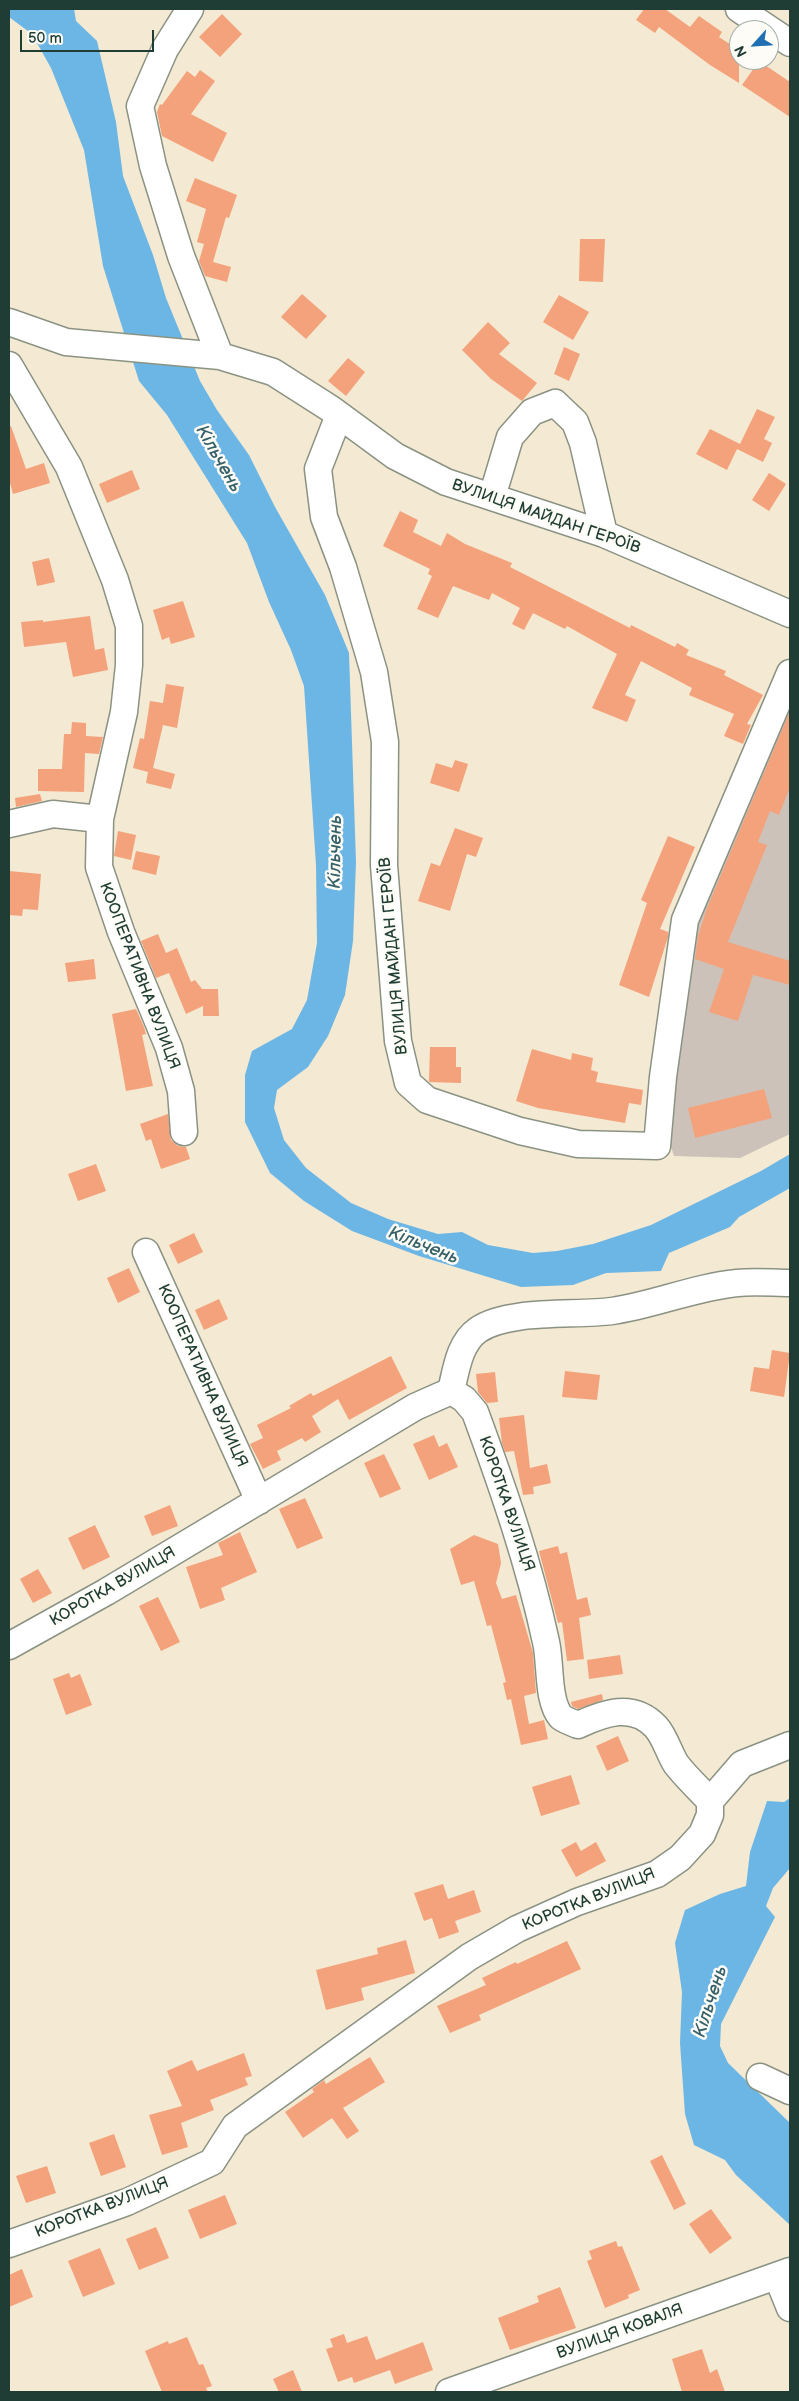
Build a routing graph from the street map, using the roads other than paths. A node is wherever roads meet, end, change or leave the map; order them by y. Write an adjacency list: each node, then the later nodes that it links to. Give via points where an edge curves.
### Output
1 (190, 9): 5 (street, via 165,49 140,106 152,166 181,256)
2 (739, 9): 3 (street)
3 (790, 43)
4 (9, 322): 5 (street, ВУЛИЦЯ МАЙДАН ГЕРОЇВ, via 66,342)
5 (220, 356): 7 (street, ВУЛИЦЯ МАЙДАН ГЕРОЇВ, via 273,372)
6 (9, 365): 12 (street, КООПЕРАТИВНА ВУЛИЦЯ, via 69,467 115,580 129,626 124,712)
7 (339, 415): 8 (street, ВУЛИЦЯ МАЙДАН ГЕРОЇВ, via 396,456 446,482); 11 (street, ВУЛИЦЯ МАЙДАН ГЕРОЇВ, via 318,469 324,517 343,567 374,672 385,742 384,865 398,1041 408,1082 427,1100 520,1131 578,1144 657,1146 663,1077 685,920)
8 (492, 498): 9 (street, ВУЛИЦЯ МАЙДАН ГЕРОЇВ); 9 (street, via 510,437 532,412 555,403 575,422)
9 (604, 534): 10 (street, ВУЛИЦЯ МАЙДАН ГЕРОЇВ)
10 (790, 614)
11 (790, 673)
12 (100, 819): 13 (street, via 53,814); 14 (street, КООПЕРАТИВНА ВУЛИЦЯ, via 98,867 169,1048 180,1091)
13 (9, 824)
14 (184, 1132)
15 (146, 1252): 18 (street, КООПЕРАТИВНА ВУЛИЦЯ)
16 (790, 1283): 17 (street, via 737,1283 612,1311 507,1319 478,1330 468,1340)
17 (451, 1391): 18 (street, КОРОТКА ВУЛИЦЯ, via 415,1407); 21 (street, КОРОТКА ВУЛИЦЯ, via 464,1399 475,1412 511,1509 532,1576 547,1645 553,1700 562,1717 578,1725 613,1711 644,1717 657,1727 677,1764)
18 (258, 1501): 19 (street, КОРОТКА ВУЛИЦЯ)
19 (9, 1646)
20 (790, 1745): 21 (street, via 742,1764)
21 (710, 1801): 24 (street, КОРОТКА ВУЛИЦЯ, via 710,1815 702,1834 680,1858 657,1874 577,1902 518,1928 469,1956 234,2126 212,2162 127,2202)
22 (760, 2077): 23 (street)
23 (790, 2091)
24 (9, 2244)
25 (784, 2273): 26 (street); 27 (street, ВУЛИЦЯ КОВАЛЯ)
26 (790, 2308)
27 (450, 2392)

